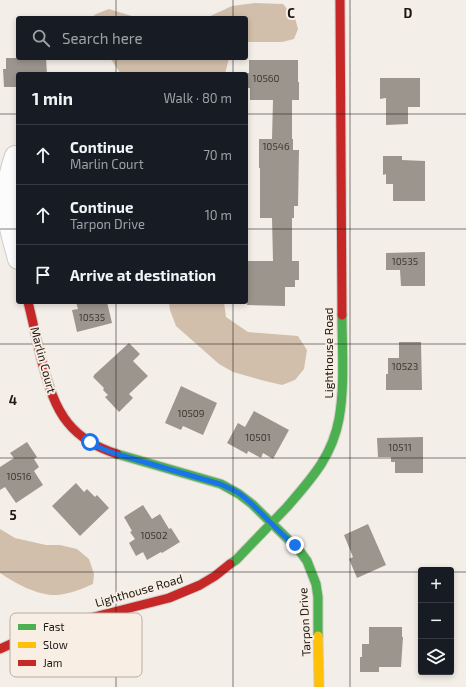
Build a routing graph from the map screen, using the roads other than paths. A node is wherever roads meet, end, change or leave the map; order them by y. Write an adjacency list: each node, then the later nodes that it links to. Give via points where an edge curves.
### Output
1 (340, 0): 5 (street, Lighthouse Road, via 342,401 335,436 315,475)
2 (15, 156): 3 (street, via 8,189 7,210)
3 (16, 251)
4 (28, 304): 5 (street, Marlin Court, via 52,395 64,418 76,431 96,446 113,453 220,484 239,494)
5 (272, 523): 6 (street, Lighthouse Road, via 236,560 200,585 169,598); 9 (street, Tarpon Drive, via 295,545 307,561 316,584)
6 (109, 613)
7 (10, 644): 8 (street, Lighthouse Road)
8 (0, 649)
9 (319, 687)

